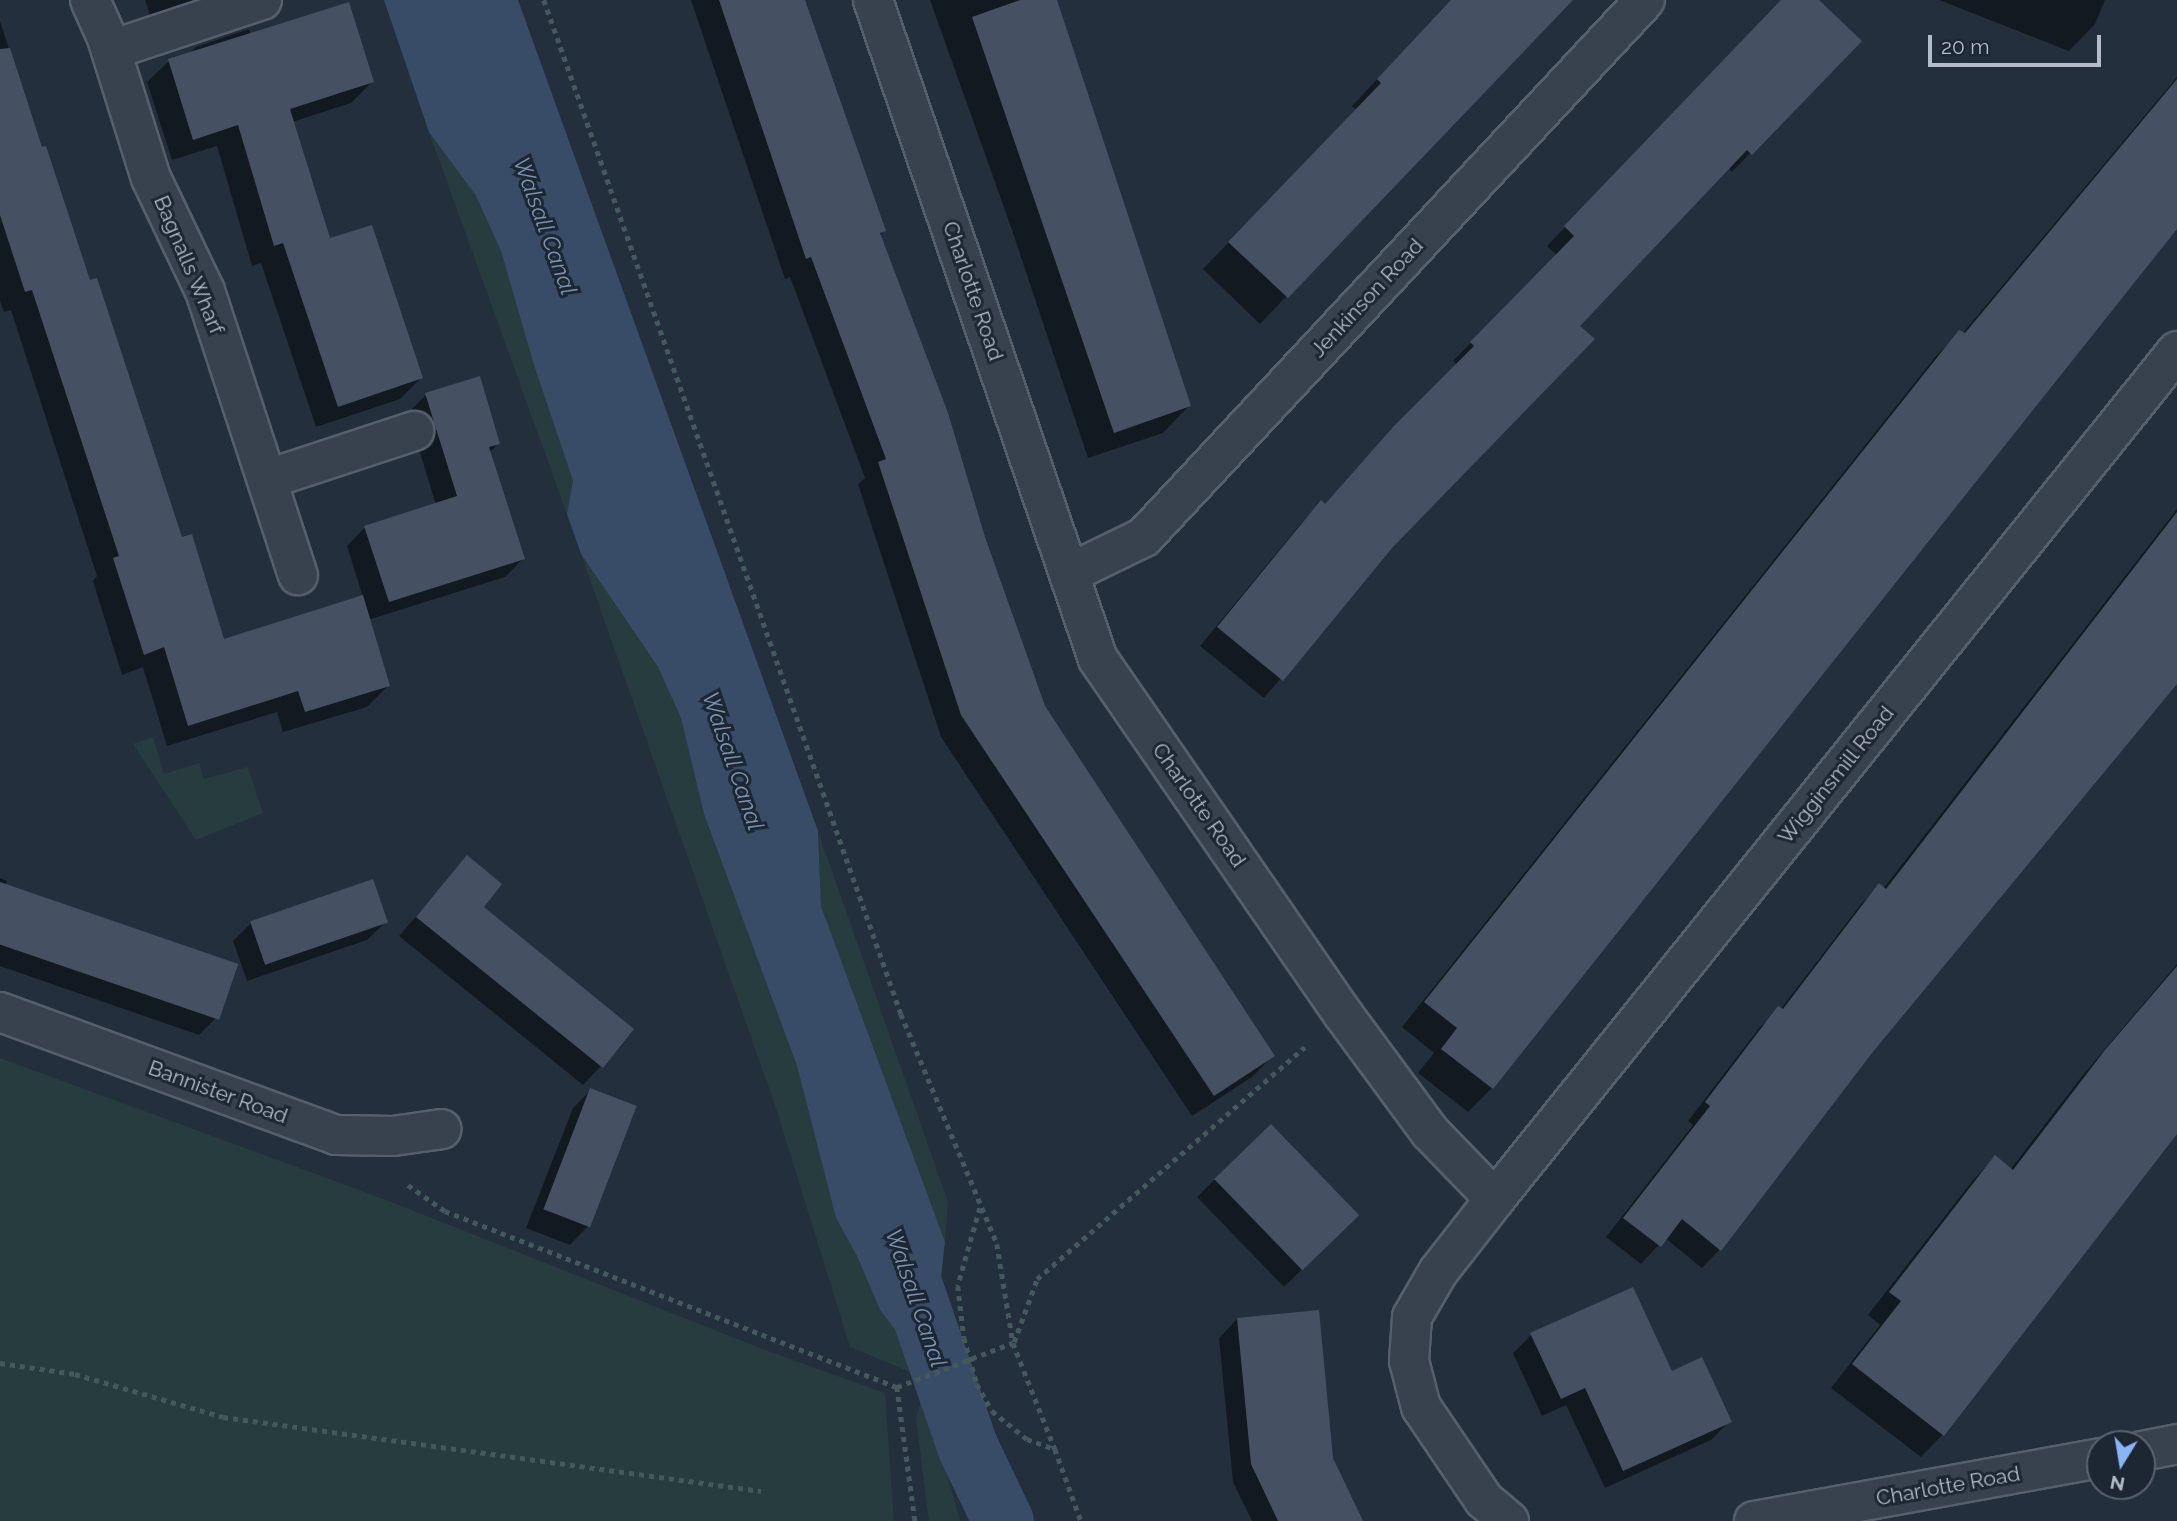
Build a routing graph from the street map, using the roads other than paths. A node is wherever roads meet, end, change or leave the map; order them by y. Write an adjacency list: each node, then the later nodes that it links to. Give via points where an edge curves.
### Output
1 (90, 0): 5 (street, Bagnalls Wharf)
2 (262, 0): 5 (street)
3 (873, 0): 9 (street, Charlotte Road)
4 (1646, 0): 9 (street, Jenkinson Road, via 1144,537)
5 (111, 50): 8 (street, Bagnalls Wharf, via 151,178 205,291)
6 (2177, 351): 13 (street, Wigginsmill Road)
7 (414, 431): 8 (street)
8 (268, 479): 10 (street, Bagnalls Wharf)
9 (1070, 573): 13 (street, Charlotte Road, via 1098,659 1343,1014 1430,1132)
10 (298, 575)
11 (0, 1012): 12 (street, Bannister Road, via 336,1135 394,1136)
12 (442, 1129)
13 (1495, 1199): 17 (street, via 1438,1272 1412,1317 1409,1361 1420,1408 1484,1500)
14 (2177, 1444): 15 (street)
15 (2156, 1448)
16 (2086, 1461): 18 (street, Charlotte Road)
17 (1509, 1521)
18 (1754, 1521)

